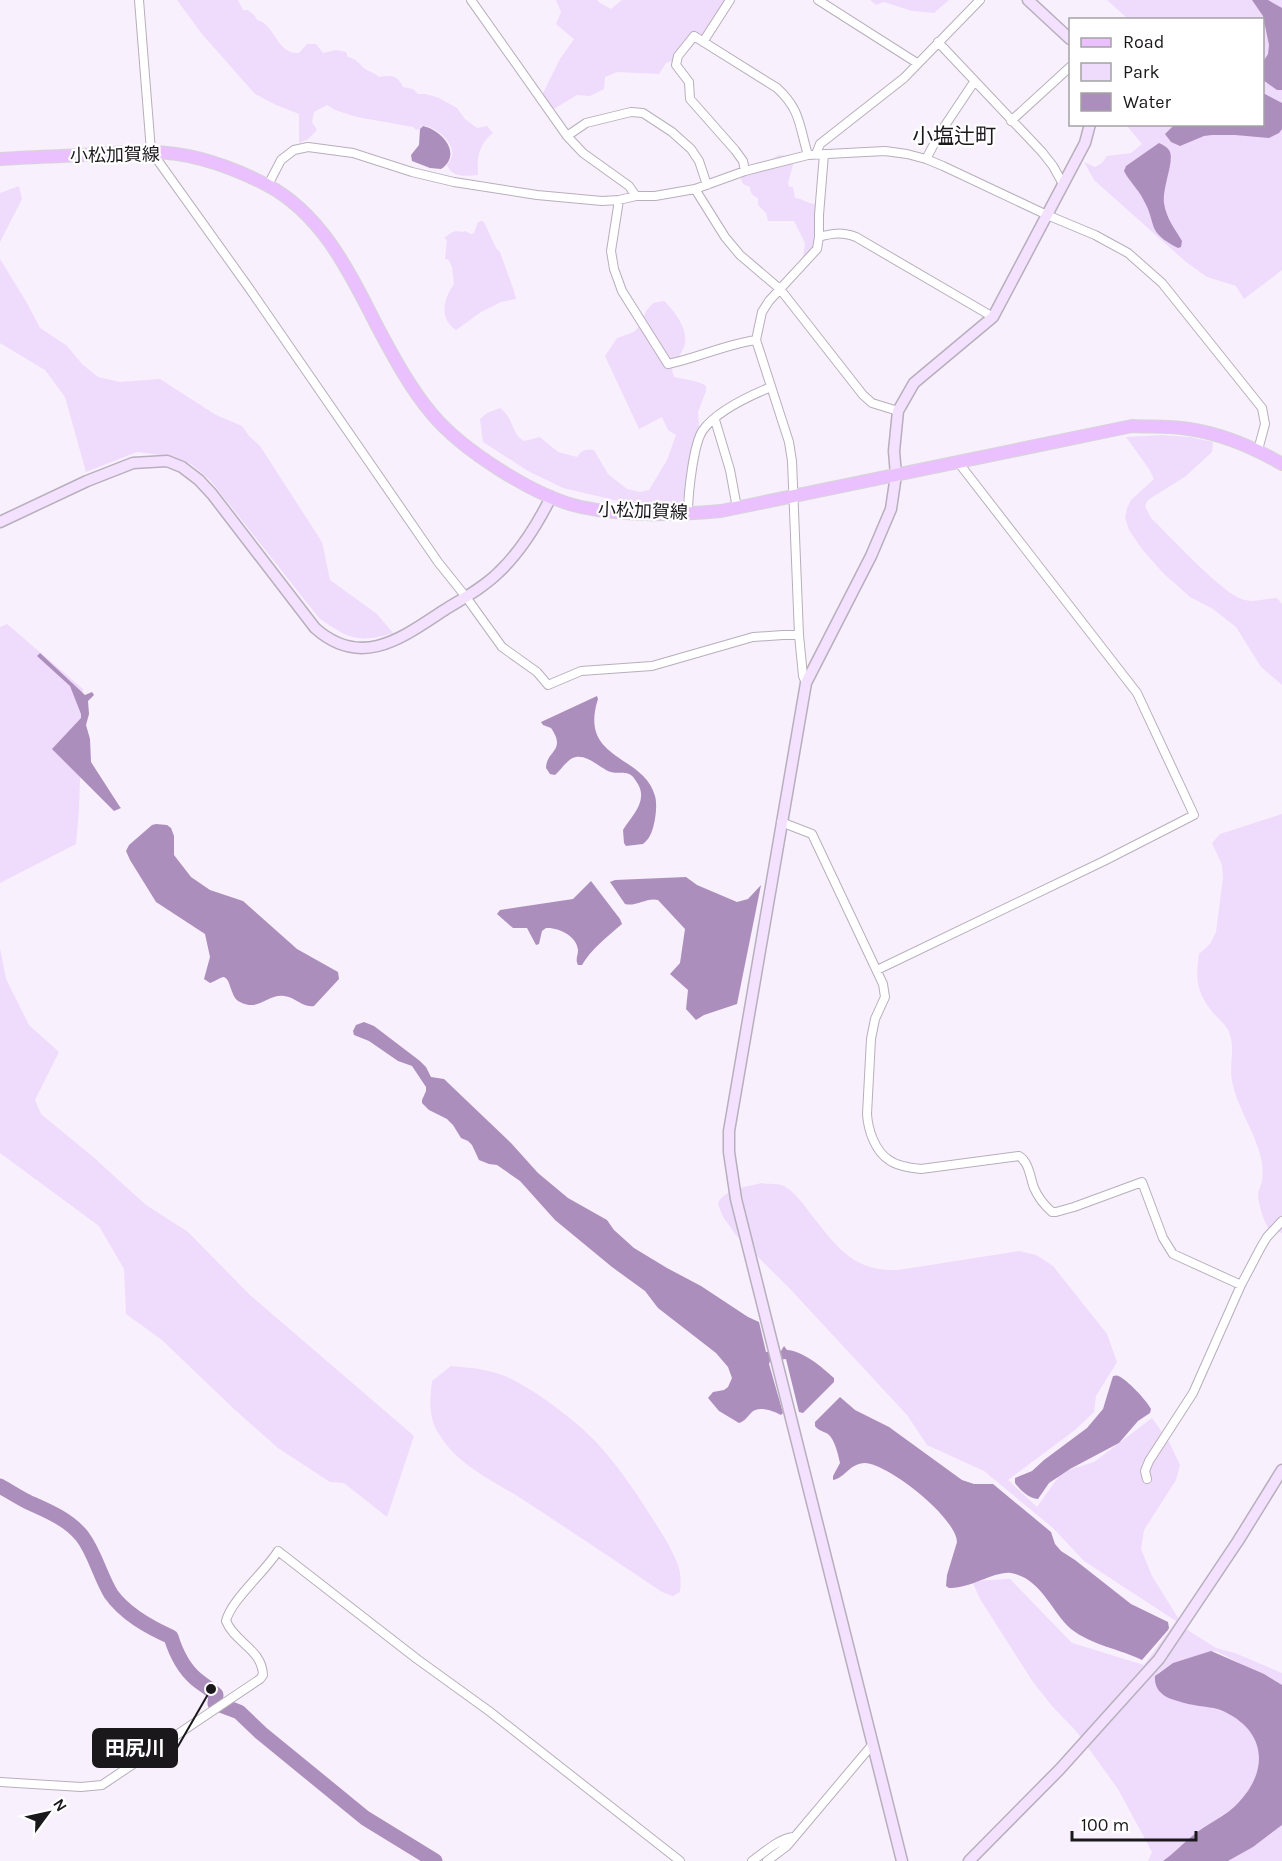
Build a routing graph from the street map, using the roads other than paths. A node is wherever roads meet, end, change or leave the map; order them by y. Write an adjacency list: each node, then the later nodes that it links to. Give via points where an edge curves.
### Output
1 (140, 0): 16 (street)
2 (471, 0): 15 (street)
3 (730, 0): 8 (street)
4 (818, 0): 10 (street)
5 (1028, 0): 7 (street)
6 (977, 1): 9 (street)
7 (1069, 37)
8 (703, 42): 17 (street, via 786,96); 20 (street, via 694,36 678,56 676,65 689,82 690,99 735,150)
9 (938, 42): 10 (street); 12 (street)
10 (917, 63): 17 (street, via 904,78 820,144)
11 (1069, 69): 13 (street)
12 (974, 82): 13 (street); 19 (street)
13 (1011, 121): 21 (street, via 1053,166)
14 (1089, 126): 21 (street)
15 (567, 136): 23 (street, via 586,123 631,112 643,113 691,149); 25 (street)
16 (151, 152): 18 (main road, 小松加賀線); 22 (main road, 小松加賀線, via 204,160); 44 (street)
17 (816, 154): 19 (street, via 885,152); 20 (street); 28 (street)
18 (0, 159)
19 (926, 159): 27 (street)
20 (745, 171): 23 (street)
21 (1063, 184): 27 (street)
22 (268, 185): 26 (street, via 281,160 294,150 308,147 353,153 454,182 584,200); 40 (main road, 小松加賀線, via 305,213 328,239 360,290 392,354 433,415 487,461)
23 (707, 185): 24 (street)
24 (695, 189): 25 (street); 29 (street, via 740,255)
25 (636, 196): 26 (street)
26 (619, 200): 31 (street, via 611,251 614,269 622,291 668,364)
27 (1047, 215): 30 (street); 35 (street, via 1128,253 1162,282 1262,408 1265,424)
28 (819, 237): 29 (street, via 817,249); 30 (street, via 834,233 856,237)
29 (780, 289): 31 (street, via 762,312); 33 (street, via 863,395 872,403)
30 (993, 317): 33 (street, via 914,383)
31 (756, 340): 32 (street)
32 (771, 387): 34 (street); 39 (street, via 789,442)
33 (898, 411): 38 (street)
34 (715, 420): 41 (street); 42 (street, via 705,428 698,443)
35 (1258, 450): 36 (main road, 小松加賀線, via 1188,429 1132,426); 37 (main road, 小松加賀線)
36 (958, 462): 38 (main road, 小松加賀線); 48 (street, via 1137,693 1194,815)
37 (1282, 464)
38 (896, 475): 39 (main road, 小松加賀線); 46 (street, via 885,526)
39 (795, 496): 41 (main road, 小松加賀線); 45 (street)
40 (551, 497): 42 (main road, 小松加賀線, via 578,507 611,512); 44 (street, via 522,547 498,574)
41 (737, 508): 42 (main road, 小松加賀線)
42 (688, 514)
43 (0, 522): 44 (street, via 126,466 167,461 199,480 315,628 335,643 350,647 384,645)
44 (466, 597): 45 (street, via 502,647 537,672 548,685 581,671 652,666 753,637)
45 (799, 635): 46 (street)
46 (806, 683): 47 (street)
47 (781, 822): 48 (street, via 812,834); 53 (street, via 729,1131 729,1152 736,1199)
48 (877, 970): 50 (street, via 885,997 871,1039 867,1114 872,1138 889,1160 921,1169 1019,1156 1025,1161 1041,1201 1052,1212 1142,1182 1173,1254)
49 (1282, 1221): 50 (street, via 1261,1247)
50 (1241, 1285): 52 (street, via 1193,1393 1149,1461 1145,1470)
51 (1282, 1470): 60 (street, via 1159,1659 1060,1769)
52 (1148, 1479)
53 (872, 1745): 55 (street); 59 (street)
54 (0, 1782): 56 (street, via 102,1785 260,1679 264,1675 260,1660 226,1621 233,1606 278,1551)
55 (794, 1837): 57 (street); 58 (street)
56 (680, 1861)
57 (752, 1861)
58 (766, 1861)
59 (902, 1861)
60 (969, 1861)

